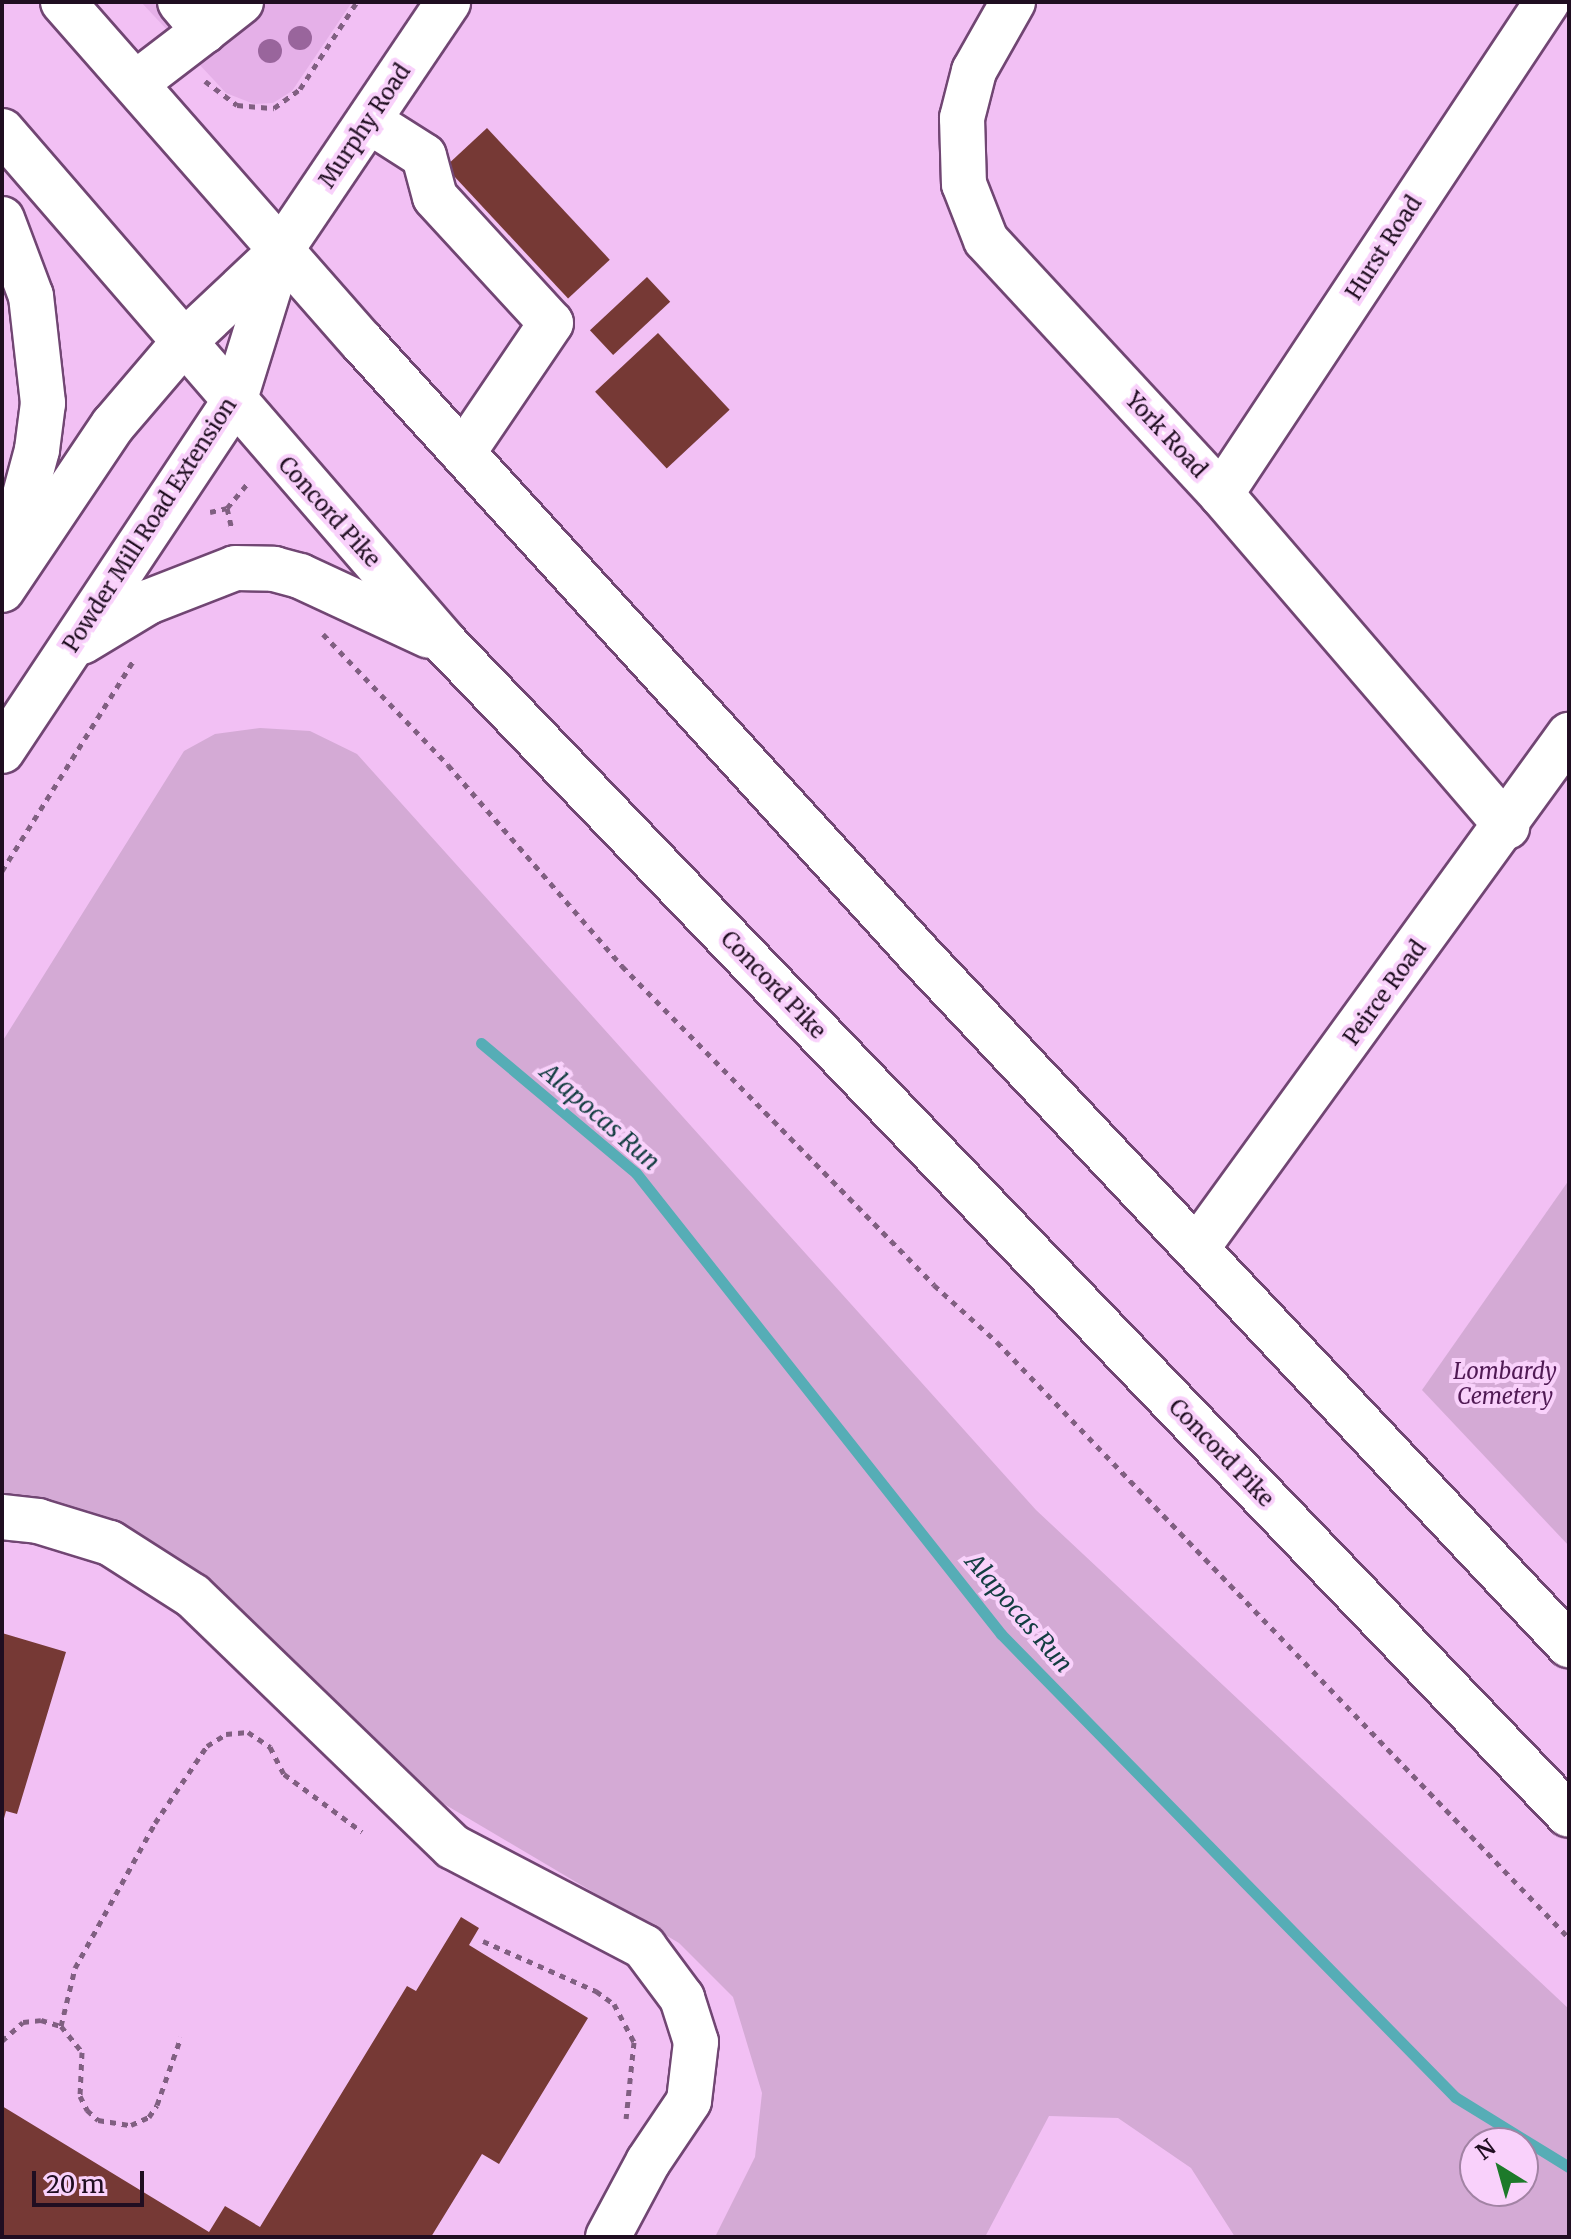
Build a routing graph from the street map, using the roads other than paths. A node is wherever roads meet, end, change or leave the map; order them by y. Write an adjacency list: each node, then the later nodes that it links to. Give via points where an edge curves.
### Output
1 (63, 2): 7 (main road)
2 (241, 2): 6 (main road)
3 (448, 2): 8 (main road, Murphy Road)
4 (1013, 2): 15 (main road, York Road, via 974,71 962,118 964,184 986,240)
5 (1547, 2): 15 (main road, Hurst Road)
6 (192, 16): 7 (main road)
7 (136, 83): 11 (main road)
8 (369, 121): 11 (main road, Murphy Road); 14 (main road, via 424,156 435,197 551,323)
9 (2, 131): 12 (main road, Concord Pike)
10 (2, 219): 16 (main road, via 31,296 43,403 37,450)
11 (281, 250): 12 (main road); 13 (main road, Powder Mill Road Extension); 14 (main road)
12 (184, 342): 13 (main road, Concord Pike); 17 (main road, via 113,425)
13 (234, 402): 18 (main road, Concord Pike); 19 (main road, Powder Mill Road Extension)
14 (463, 453): 23 (main road, via 917,952)
15 (1221, 494): 22 (main road, York Road)
16 (2, 582)
17 (2, 590)
18 (446, 644): 19 (main road, via 300,576 235,568 148,602); 26 (main road, Concord Pike)
19 (70, 649): 21 (main road, Powder Mill Road Extension)
20 (1569, 735): 22 (main road, Peirce Road)
21 (2, 751)
22 (1507, 827): 23 (main road, Peirce Road)
23 (1197, 1248): 25 (main road)
24 (2, 1517): 27 (main road, via 38,1521 110,1543 193,1596 453,1847 644,1947 682,1998 696,2042 689,2101 648,2162)
25 (1569, 1645)
26 (1569, 1815)
27 (608, 2237)

